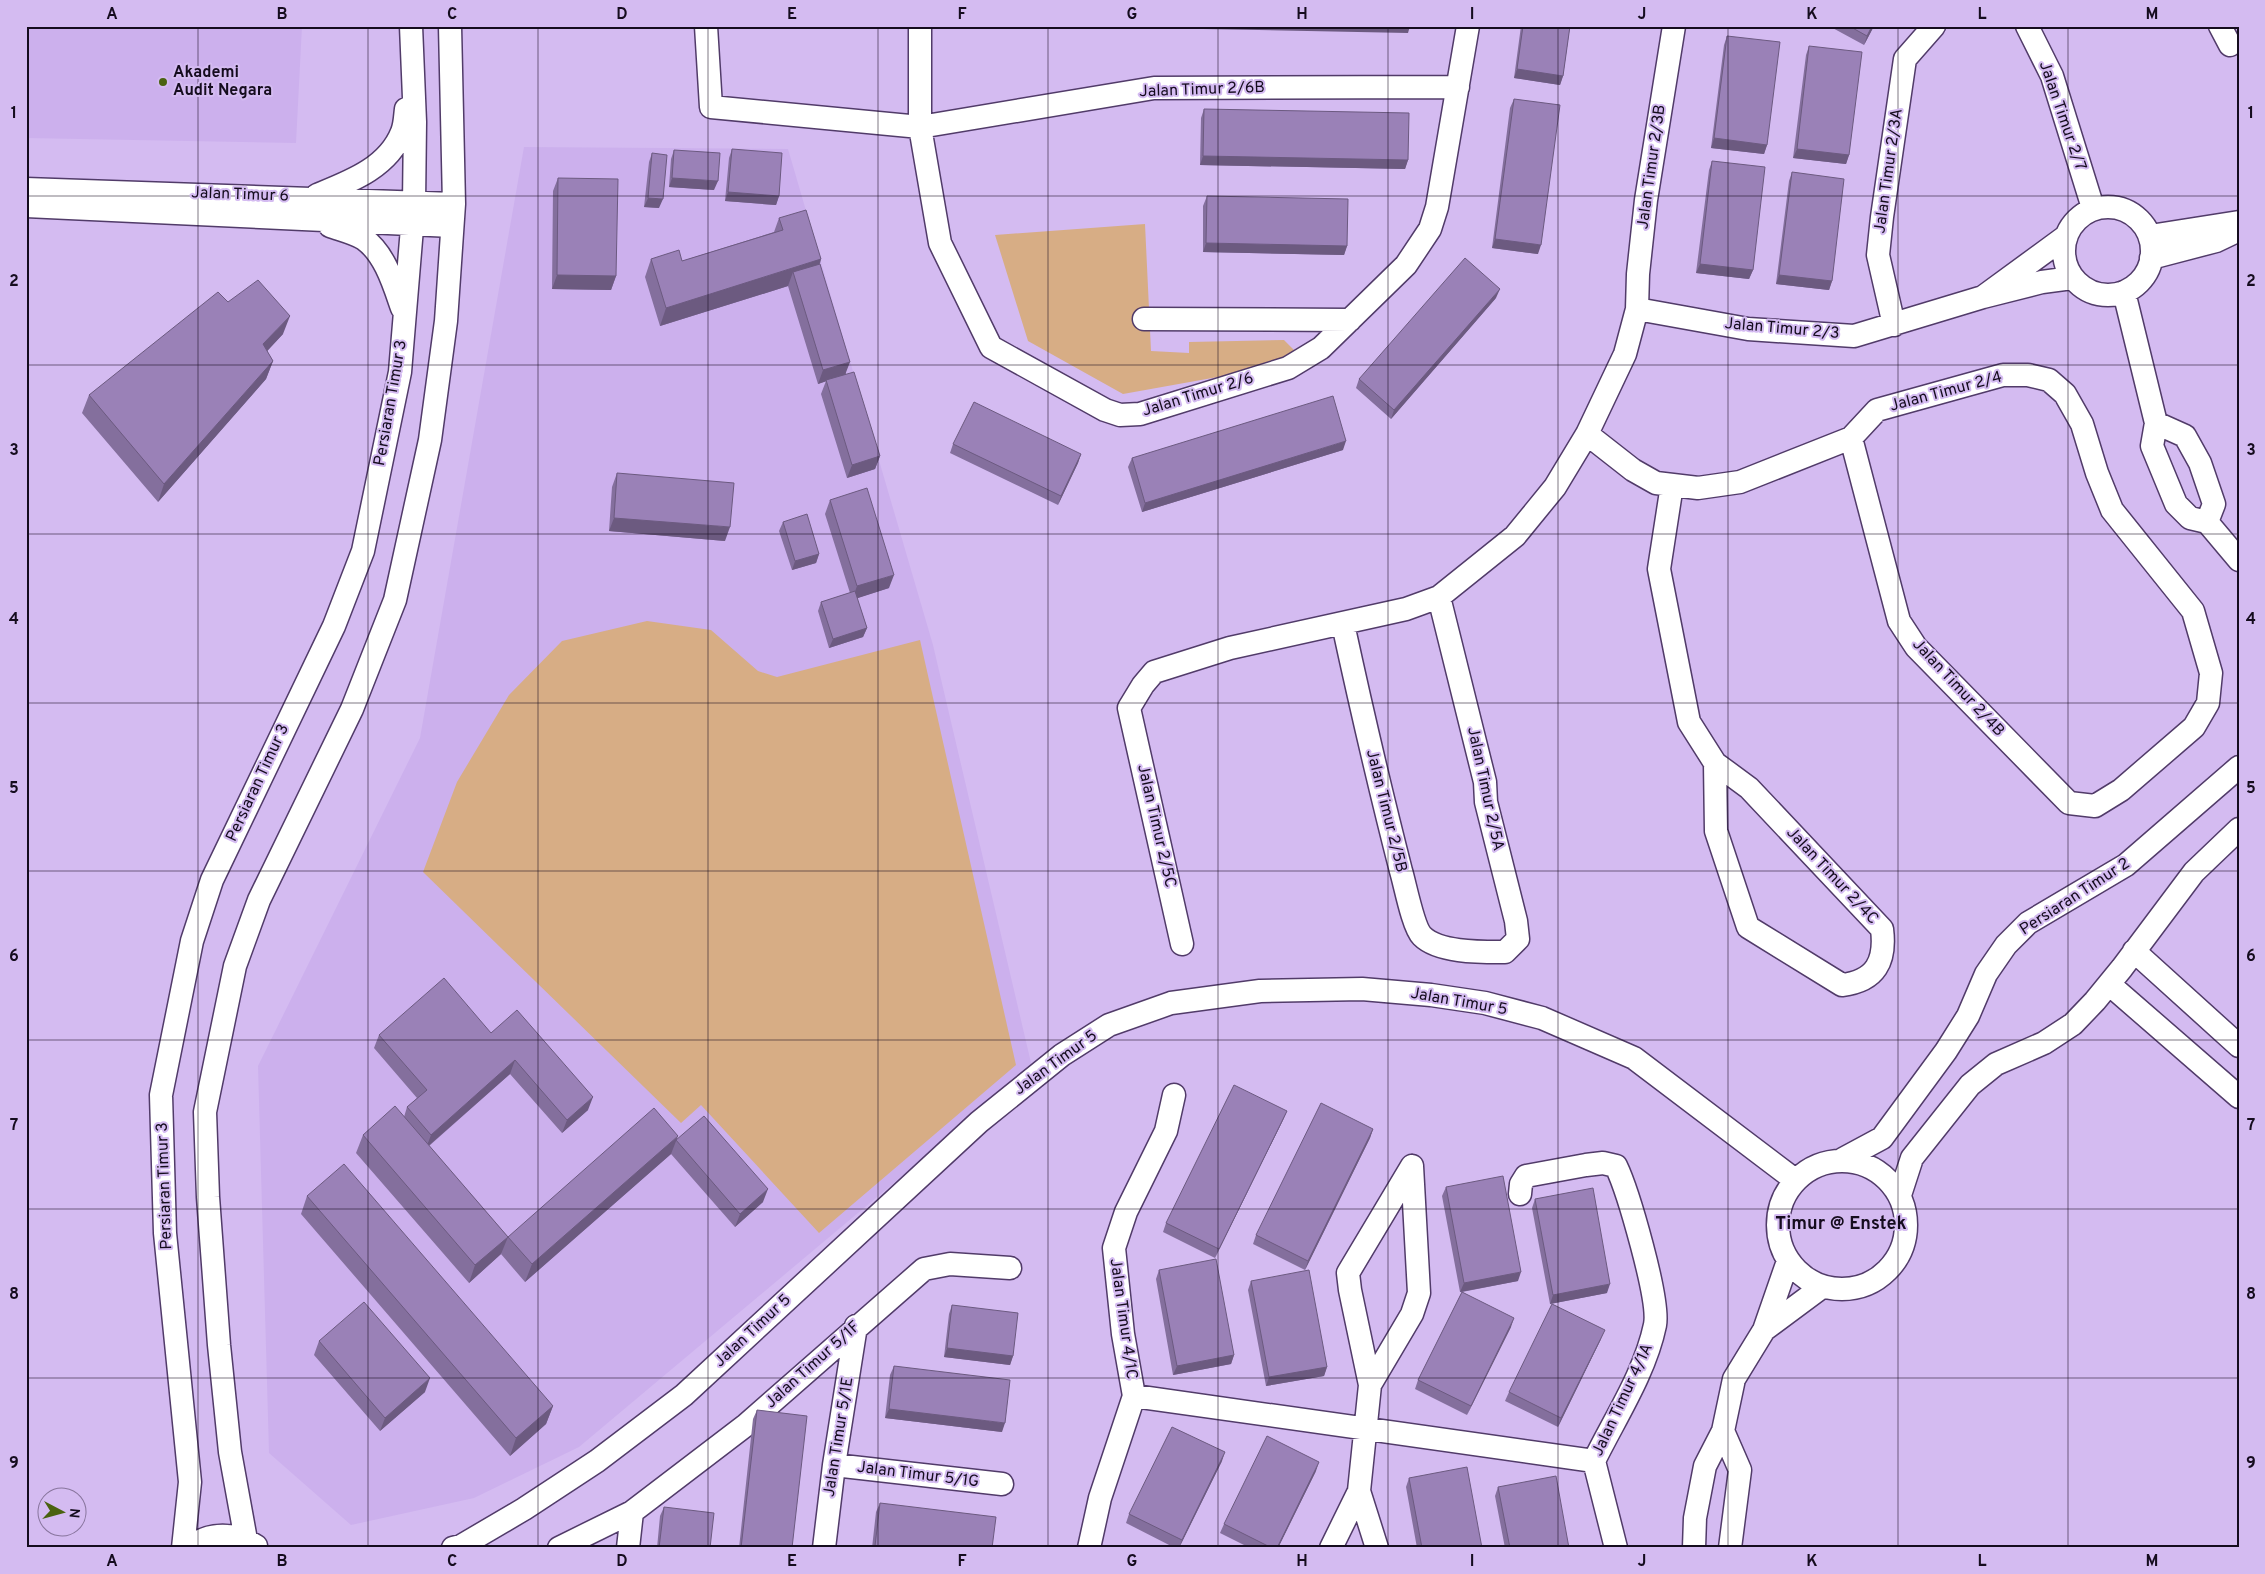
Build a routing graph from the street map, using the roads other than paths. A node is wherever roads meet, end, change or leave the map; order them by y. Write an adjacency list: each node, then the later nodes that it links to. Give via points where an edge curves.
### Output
1 (411, 26): 9 (street, Persiaran Timur 3)
2 (450, 26): 17 (street)
3 (706, 26): 11 (street, Jalan Timur 2/6B, via 711,107)
4 (920, 26): 11 (street, Jalan Timur 2/6)
5 (1468, 26): 10 (street, Jalan Timur 2/6)
6 (1674, 26): 25 (street, Jalan Timur 2/3B, via 1646,200)
7 (1934, 26): 29 (street, Jalan Timur 2/3A, via 1904,59 1882,217 1878,255)
8 (2027, 26): 15 (street, Jalan Timur 2/7, via 2052,76)
9 (413, 75): 14 (street, via 402,132 388,153 372,170); 16 (street, Persiaran Timur 3)
10 (1458, 87): 11 (street, Jalan Timur 2/6B, via 1154,88); 28 (street, Jalan Timur 2/6, via 1437,207 1430,229 1406,265)
11 (920, 127): 28 (street, Jalan Timur 2/6, via 940,243 991,346 1106,410 1120,415 1140,414 1288,368 1321,348)
12 (26, 189): 14 (street, Jalan Timur 6)
13 (26, 206): 14 (street, Jalan Timur 6)
14 (312, 208): 16 (street, Jalan Timur 6); 26 (street, via 363,238 372,247 391,277)
15 (2093, 208): 20 (street, via 2071,225); 21 (street, via 2121,208 2133,214 2143,224)
16 (414, 214): 17 (street, Jalan Timur 6); 26 (street, Persiaran Timur 3)
17 (453, 215): 68 (street, via 446,322 430,440 395,600 352,709 259,900 235,966 205,1112 218,1344 230,1452)
18 (2239, 222): 21 (street, via 2212,225)
19 (2239, 230): 21 (street, via 2216,241)
20 (2065, 237): 22 (street, via 2063,251); 24 (street)
21 (2151, 247): 23 (street, via 2146,273)
22 (2072, 278): 23 (street, via 2082,288 2096,294 2110,296); 24 (street, Jalan Timur 2/3)
23 (2124, 292): 30 (street)
24 (1983, 297): 29 (street, Jalan Timur 2/3)
25 (1637, 309): 29 (street, Jalan Timur 2/3, via 1748,329 1811,334 1854,336); 31 (street, Jalan Timur 2/3B, via 1625,354)
26 (405, 316): 69 (street, Persiaran Timur 3, via 400,372 363,551 334,626 212,880 192,941 161,1096 165,1233 190,1482)
27 (1144, 319): 28 (street)
28 (1350, 320)
29 (1894, 325)
30 (2156, 423): 34 (street, via 2152,446 2176,504 2190,518); 34 (street, via 2185,436 2200,463 2214,504)
31 (1587, 434): 33 (street, Jalan Timur 2/4, via 1632,470 1656,483); 36 (street, Jalan Timur 2/3B, via 1555,487 1515,536)
32 (1851, 438): 33 (street, Jalan Timur 2/4, via 1740,482 1698,488); 41 (street, Jalan Timur 2/4B, via 1899,621 1916,647); 41 (street, Jalan Timur 2/4, via 1877,410 2003,374 2028,374 2049,380 2065,394 2082,424 2112,510 2194,611 2211,672 2208,703 2194,727 2121,790 2095,806)
33 (1672, 485): 39 (street, Jalan Timur 2/4C, via 1659,569 1689,722)
34 (2207, 522): 35 (street)
35 (2239, 560)
36 (1439, 597): 37 (street, Jalan Timur 2/3B, via 1406,609); 45 (street, Jalan Timur 2/5A, via 1485,782 1486,802 1518,939 1506,952)
37 (1343, 624): 38 (street, Jalan Timur 2/3B, via 1230,648 1154,672); 45 (street, Jalan Timur 2/5B, via 1378,778 1411,909 1421,935 1439,946)
38 (1130, 708): 43 (street, Jalan Timur 2/5C)
39 (1715, 763): 39 (street, Jalan Timur 2/4C, via 1749,788 1882,929 1884,948 1878,965 1860,983 1842,984 1748,927 1716,830)
40 (2239, 767): 50 (street, Persiaran Timur 2, via 2126,865 2028,924 2006,945 1986,974 1968,1016 1946,1051 1882,1138)
41 (2069, 803)
42 (2239, 830): 44 (street, via 2194,872)
43 (1182, 944)
44 (2134, 951): 46 (street); 47 (street)
45 (1480, 952)
46 (2109, 984): 49 (street); 53 (street, via 2072,1024 2044,1043 1996,1064 1970,1085 1912,1158)
47 (2239, 1046)
48 (1174, 1095): 60 (street, Jalan Timur 4/1C, via 1166,1131 1126,1212 1114,1248 1123,1334)
49 (2239, 1097)
50 (1844, 1159): 51 (street, Persiaran Timur 2, via 1809,1169); 53 (street, Persiaran Timur 2, via 1862,1162 1877,1170)
51 (1795, 1180): 54 (street, Persiaran Timur 2, via 1783,1198 1778,1219 1779,1241); 71 (street, Jalan Timur 5, via 1634,1058 1542,1018 1484,1003 1362,988 1260,991 1171,1003 1109,1025 1062,1055 979,1122 684,1395 581,1472 524,1509)
52 (1520, 1194): 63 (street, Jalan Timur 4/1A, via 1526,1176 1594,1164 1616,1166 1625,1184 1648,1270 1656,1323 1646,1356)
53 (1900, 1196): 56 (street, Persiaran Timur 2, via 1906,1216 1906,1238 1898,1259 1883,1275 1864,1286 1843,1290)
54 (1788, 1261): 56 (street, Persiaran Timur 2, via 1803,1276); 58 (street)
55 (1010, 1268): 57 (street, Jalan Timur 5/1F, via 950,1264 924,1269)
56 (1822, 1287): 58 (street)
57 (856, 1326): 64 (street, Jalan Timur 5/1E); 67 (street, Jalan Timur 5/1F, via 746,1425)
58 (1764, 1330): 62 (street, via 1734,1379)
59 (1370, 1385): 59 (street, via 1348,1273 1412,1166 1419,1293 1412,1314); 61 (street)
60 (1134, 1396): 61 (street); 75 (street, Jalan Timur 4/1C, via 1100,1498)
61 (1365, 1428): 63 (street); 66 (street)
62 (1723, 1431): 79 (street, via 1705,1466); 80 (street, via 1740,1470)
63 (1594, 1461): 78 (street, Jalan Timur 4/1A)
64 (834, 1465): 65 (street, Jalan Timur 5/1G); 74 (street, Jalan Timur 5/1E)
65 (1002, 1484)
66 (1360, 1491): 76 (street); 77 (street)
67 (632, 1512): 72 (street, Jalan Timur 5/1F); 73 (street)
68 (252, 1544): 70 (street, via 229,1535 212,1536)
69 (183, 1548)
70 (190, 1548)
71 (453, 1548)
72 (559, 1548)
73 (628, 1548)
74 (824, 1548)
75 (1089, 1548)
76 (1331, 1548)
77 (1376, 1548)
78 (1616, 1548)
79 (1694, 1548)
80 (1730, 1548)

